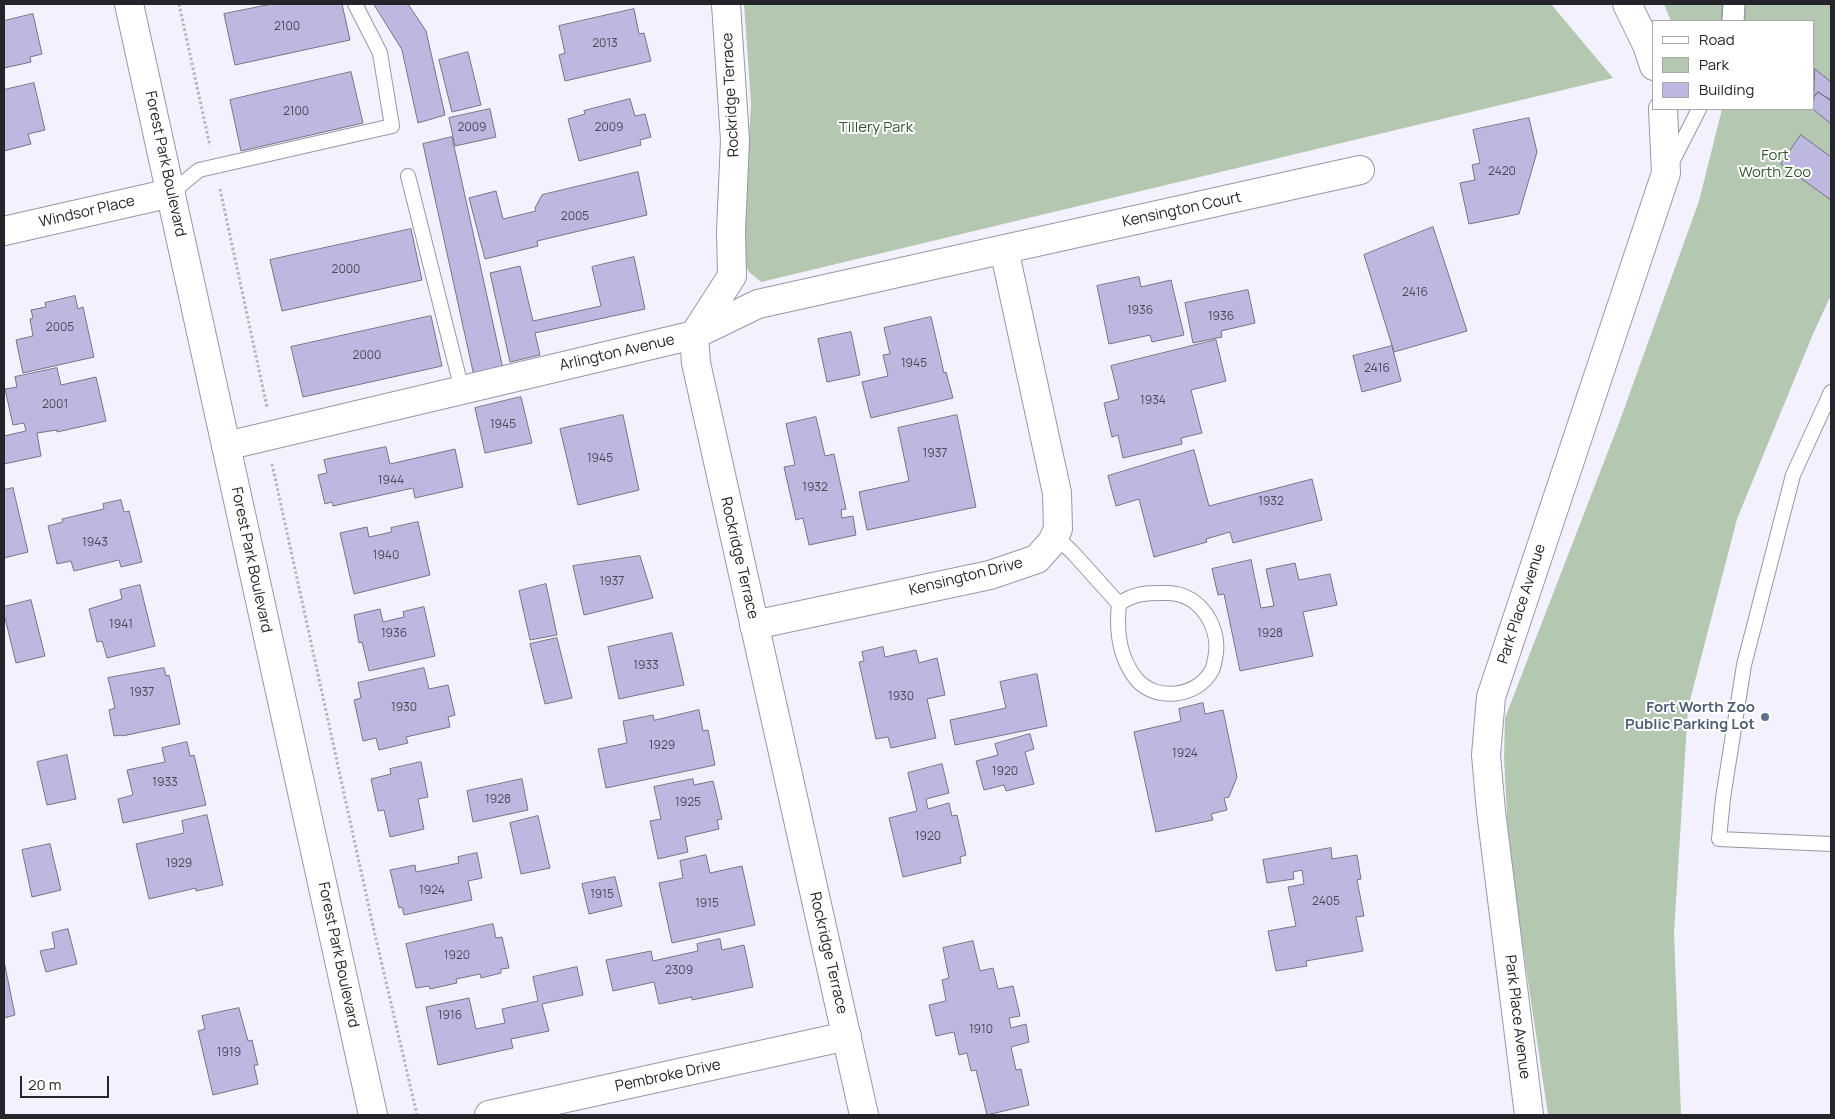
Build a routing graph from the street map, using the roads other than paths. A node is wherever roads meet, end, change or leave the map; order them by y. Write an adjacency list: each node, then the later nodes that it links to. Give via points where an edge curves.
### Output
1 (129, 4): 13 (street, Forest Park Boulevard)
2 (355, 4): 13 (lane, via 380,53 392,126 199,170)
3 (726, 4): 16 (street, Rockridge Terrace, via 736,140 732,276)
4 (1627, 4): 7 (street)
5 (1734, 4): 6 (street)
6 (1733, 20)
7 (1652, 60)
8 (1663, 110): 11 (street, Park Place Avenue)
9 (1698, 110): 11 (lane)
10 (1360, 170): 15 (street, Kensington Court)
11 (1666, 173): 28 (street, Park Place Avenue, via 1491,697 1486,755 1490,811)
12 (408, 176): 17 (lane)
13 (171, 194): 14 (street, Windsor Place); 19 (street, Forest Park Boulevard)
14 (4, 231)
15 (1004, 249): 16 (street, Arlington Avenue, via 758,304); 20 (street, via 1057,493)
16 (694, 335): 17 (street, Arlington Avenue); 22 (street, Rockridge Terrace, via 696,363)
17 (462, 390): 19 (street, Arlington Avenue)
18 (1831, 392): 23 (lane, via 1793,475 1744,665 1719,839)
19 (226, 446): 25 (street, Forest Park Boulevard)
20 (1056, 535): 21 (lane); 22 (street, Kensington Drive, via 1037,559 990,575)
21 (1118, 604): 21 (lane, via 1117,627 1124,660 1132,674 1150,690 1161,694 1183,692 1203,681 1212,670 1217,644 1214,630 1208,615 1187,596 1141,593)
22 (754, 624): 24 (street, Rockridge Terrace)
23 (1831, 844)
24 (847, 1036): 26 (street, Pembroke Drive); 27 (street, Rockridge Terrace)
25 (373, 1115)
26 (489, 1115)
27 (864, 1115)
28 (1529, 1115)

